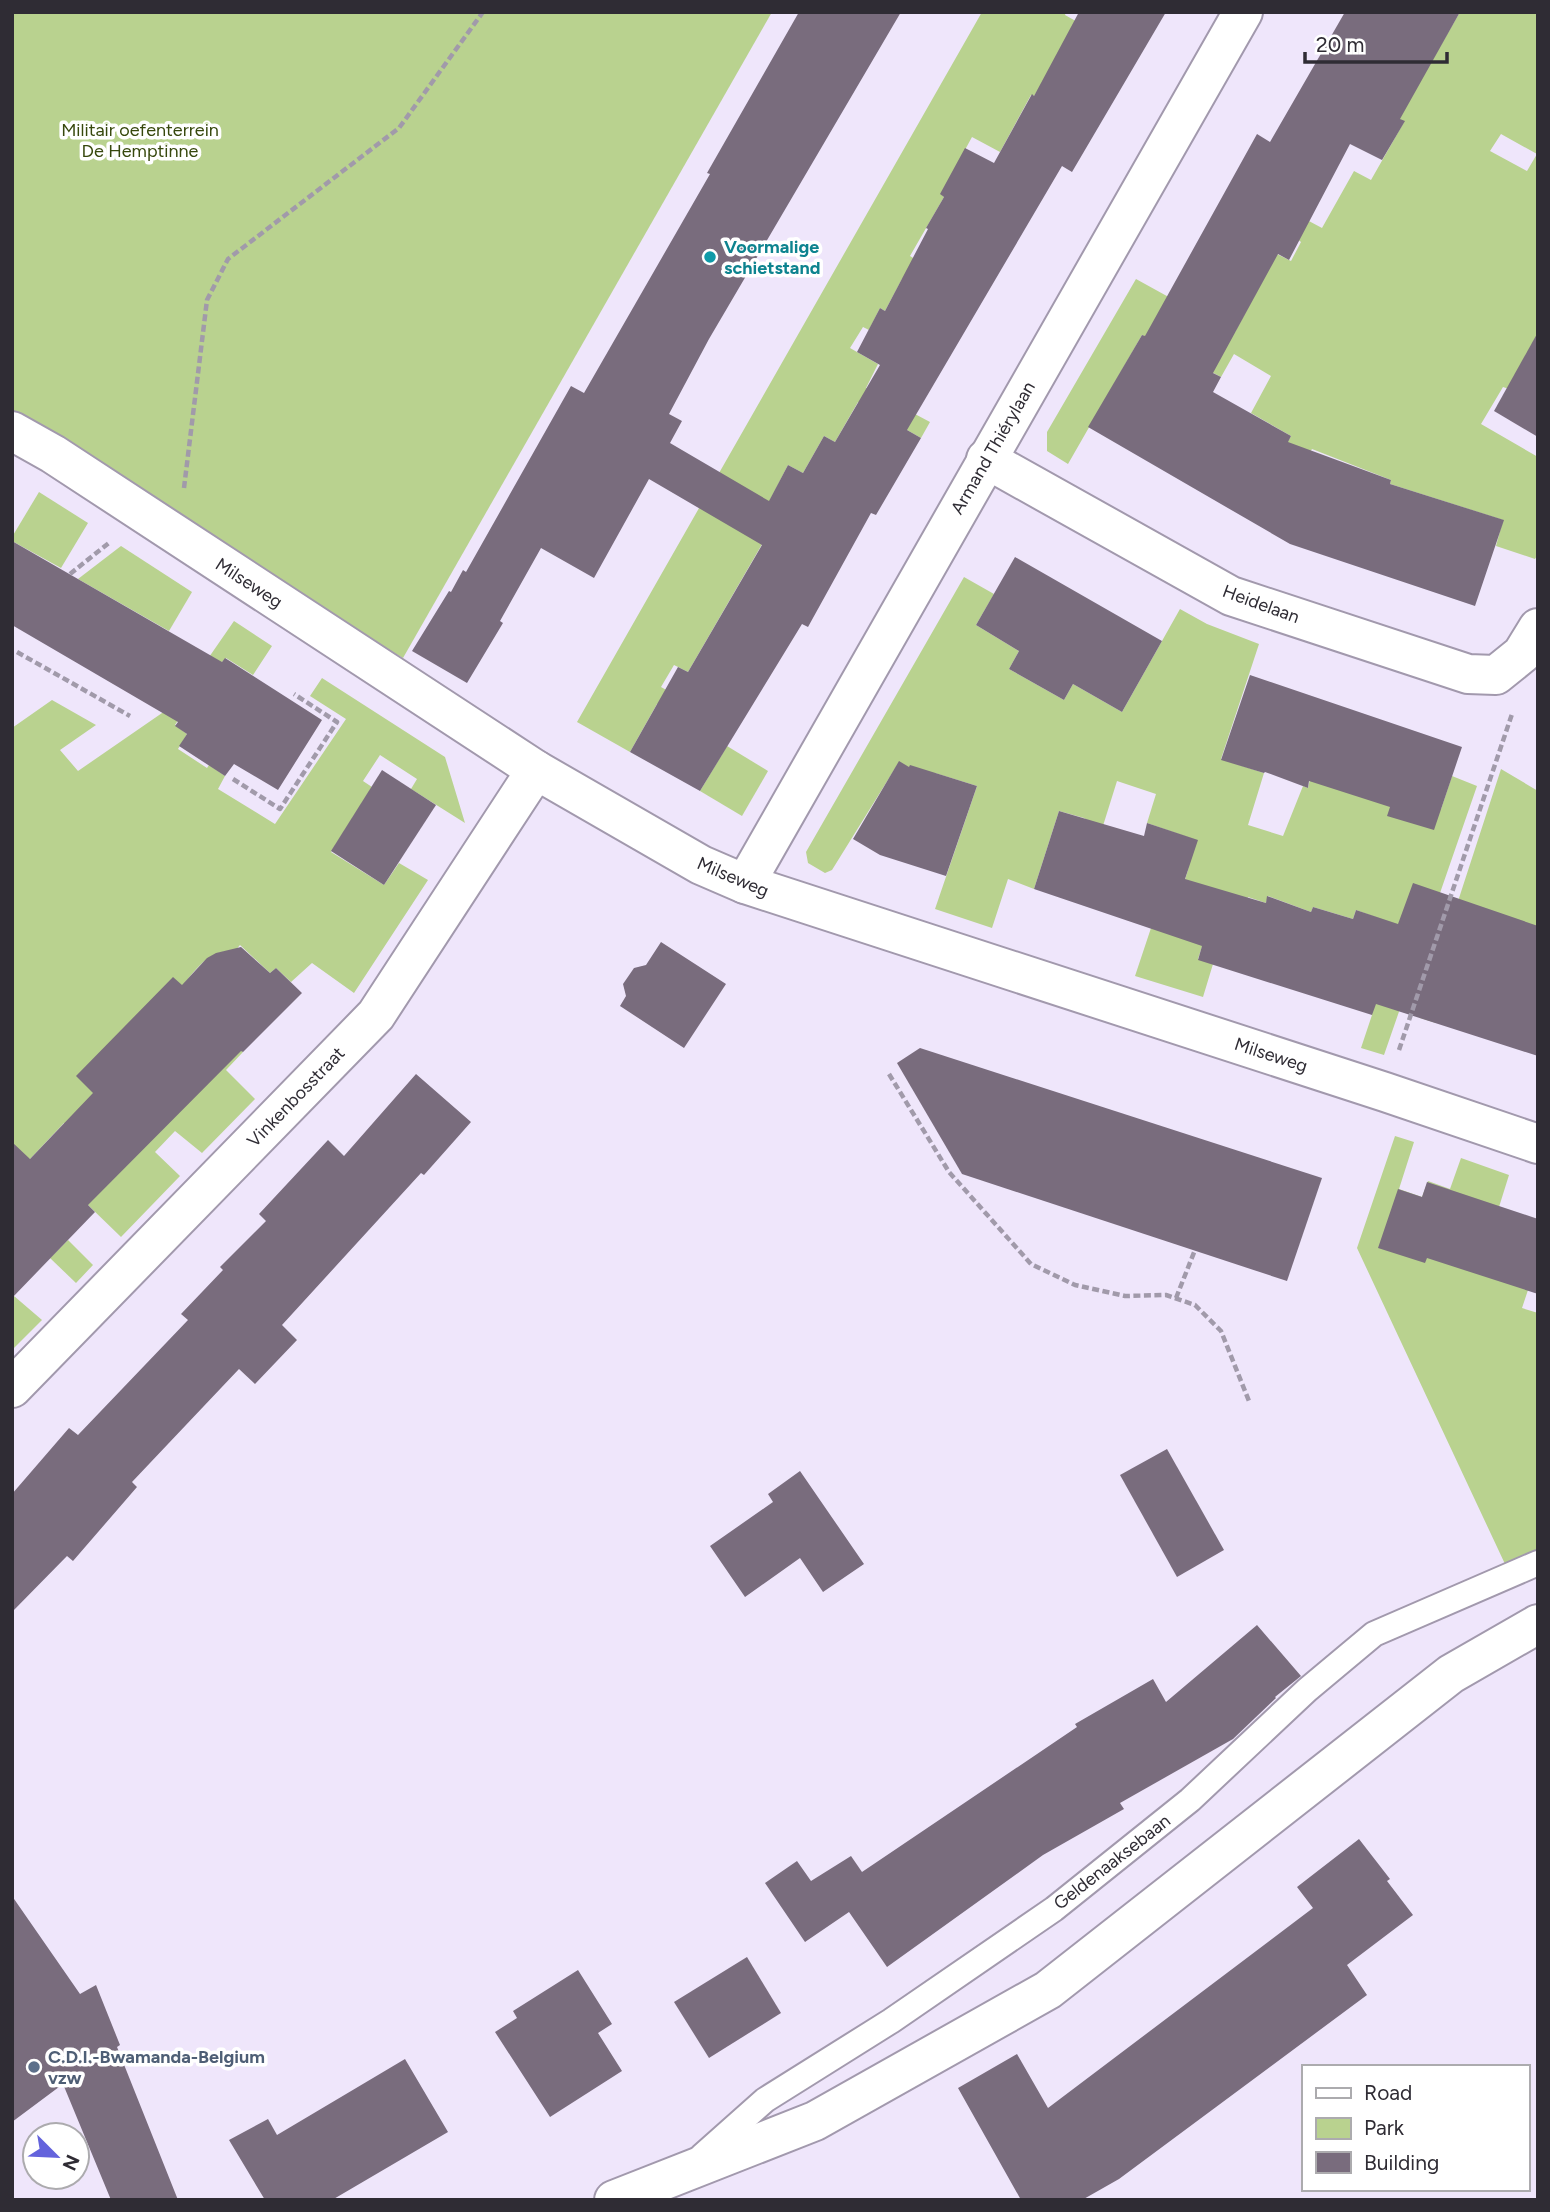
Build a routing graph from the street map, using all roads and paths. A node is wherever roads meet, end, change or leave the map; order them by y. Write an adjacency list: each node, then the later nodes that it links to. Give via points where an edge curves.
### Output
1 (483, 12): 5 (path, via 399,128 228,260 207,300 183,498)
2 (1243, 12): 4 (street, Armand Thiérylaan)
3 (12, 431): 5 (street, Milseweg)
4 (986, 459): 8 (street, Heidelaan, via 1231,596 1468,674); 13 (street, Armand Thiérylaan)
5 (173, 533): 11 (street, Milseweg)
6 (1538, 628): 8 (street, via 1522,654)
7 (17, 652): 10 (path)
8 (1496, 675): 15 (path, via 1513,711)
9 (295, 694): 12 (path, via 337,722 280,809)
10 (130, 716)
11 (536, 770): 13 (street, Milseweg, via 701,865); 19 (street, Vinkenbosstraat, via 376,1015)
12 (233, 779)
13 (745, 884): 15 (street, Milseweg)
14 (889, 1074): 18 (path, via 949,1172 1031,1264 1075,1285 1125,1296 1166,1294)
15 (1385, 1092): 16 (street, Milseweg)
16 (1538, 1144)
17 (1195, 1250): 18 (path)
18 (1176, 1298): 20 (path, via 1195,1305 1221,1331)
19 (12, 1388)
20 (1249, 1401)
21 (1538, 1563): 23 (lane, Geldenaaksebaan, via 1374,1634 1190,1800 1054,1909 891,2021 765,2100)
22 (1538, 1624): 23 (street, Geldenaaksebaan, via 1451,1674 1048,1990 816,2121)
23 (686, 2171): 24 (street, Geldenaaksebaan)
24 (614, 2200)

